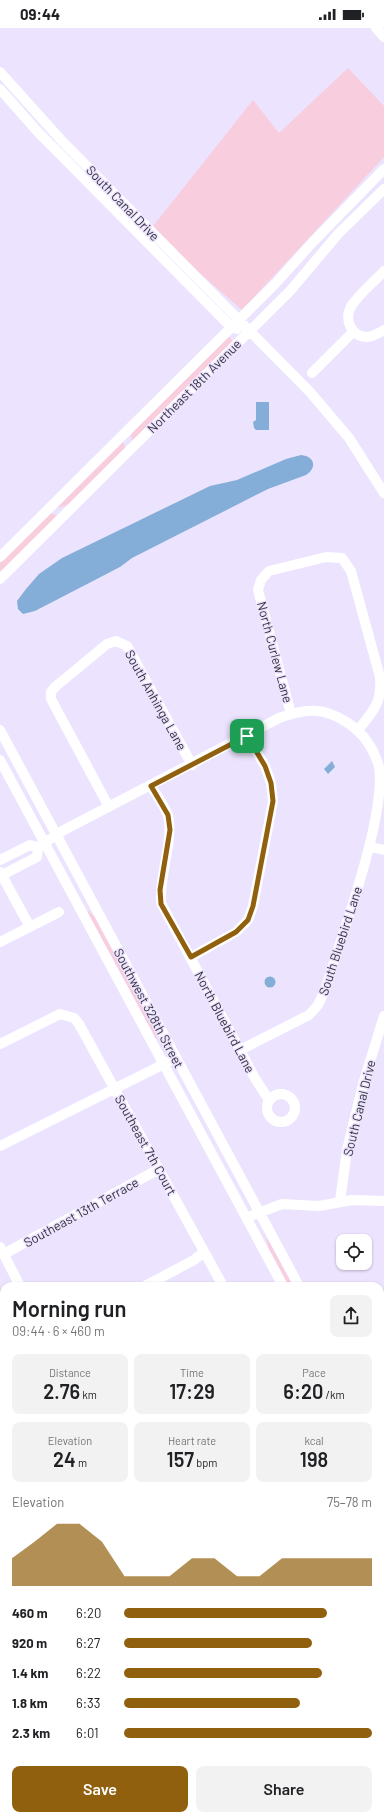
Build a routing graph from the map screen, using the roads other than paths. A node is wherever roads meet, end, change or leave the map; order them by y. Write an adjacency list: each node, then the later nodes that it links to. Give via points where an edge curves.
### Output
1 (376, 28): 2 (street)
2 (384, 37)
3 (0, 72): 8 (street, South Canal Drive, via 47,126)
4 (0, 89): 9 (street, South Canal Drive, via 37,131)
5 (384, 169): 8 (street, Northeast 18th Avenue)
6 (384, 189): 11 (street, Northeast 18th Avenue, via 338,234 290,291)
7 (384, 271): 12 (street, via 351,306 348,318)
8 (238, 320): 9 (street, Northeast 18th Avenue); 11 (street, South Canal Drive)
9 (231, 328): 11 (street); 14 (street, Northeast 18th Avenue)
10 (384, 330): 12 (street, via 368,337)
11 (250, 331): 15 (street, Northeast 18th Avenue); 16 (street, South Canal Drive, via 334,419 362,456)
12 (353, 332): 13 (street)
13 (312, 373)
14 (128, 430): 15 (street, via 126,438); 18 (street, Northeast 18th Avenue)
15 (130, 451): 17 (street, Northeast 18th Avenue)
16 (384, 493)
17 (72, 508): 18 (street, via 58,512); 20 (street, Northeast 18th Avenue)
18 (48, 509): 19 (street, Northeast 18th Avenue)
19 (0, 557)
20 (0, 579)
21 (291, 714): 23 (street, via 315,710 326,712); 23 (street, North Curlew Lane, via 258,590 261,580 269,571 326,557 342,558 351,571 380,677 381,691 376,708); 24 (street)
22 (0, 730): 29 (street, Southwest 328th Street)
23 (358, 730): 30 (street, South Bluebird Lane, via 380,767 382,789)
24 (247, 736): 26 (street); 39 (street, via 265,766 271,783 273,801 253,906 248,920 236,932)
25 (0, 760): 31 (street, Southwest 328th Street)
26 (192, 765): 27 (street); 28 (street, South Anhinga Lane, via 127,646 116,641 107,644 55,687 51,699)
27 (151, 786): 28 (street); 39 (street, North Bluebird Lane, via 168,815 170,830 160,890 161,904)
28 (109, 807): 29 (street)
29 (56, 836): 31 (street); 43 (street, Southwest 328th Street)
30 (379, 836): 32 (street, South Bluebird Lane)
31 (41, 845): 34 (street, via 30,845); 35 (street, via 37,857); 44 (street, Southwest 328th Street)
32 (371, 847): 33 (street); 42 (street, South Bluebird Lane, via 318,1005 309,1015)
33 (384, 850)
34 (0, 860)
35 (1, 874): 37 (street)
36 (59, 912): 37 (street)
37 (30, 927): 38 (street)
38 (0, 942)
39 (191, 957): 42 (street, North Bluebird Lane)
40 (384, 1016): 49 (street, South Canal Drive, via 357,1106 347,1150)
41 (0, 1044): 45 (street, Southeast 7th Court, via 60,1014 74,1018)
42 (240, 1050): 46 (street, North Bluebird Lane)
43 (176, 1058): 44 (street); 51 (street, Southwest 328th Street)
44 (164, 1064): 45 (street); 52 (street, Southwest 328th Street)
45 (114, 1088): 47 (street); 48 (street, Southeast 7th Court)
46 (269, 1100)
47 (0, 1146)
48 (159, 1169): 53 (street, Southeast 13th Terrace); 54 (street, Southeast 7th Court)
49 (340, 1201): 50 (street); 51 (street, via 318,1206 282,1204)
50 (384, 1201)
51 (259, 1212): 52 (street); 59 (street, Southwest 328th Street)
52 (247, 1218): 58 (street, Southwest 328th Street)
53 (2, 1250): 55 (street)
54 (204, 1252): 56 (street); 57 (street, Southeast 7th Court)
55 (18, 1282)
56 (153, 1282)
57 (221, 1282)
58 (282, 1282)
59 (297, 1282)

